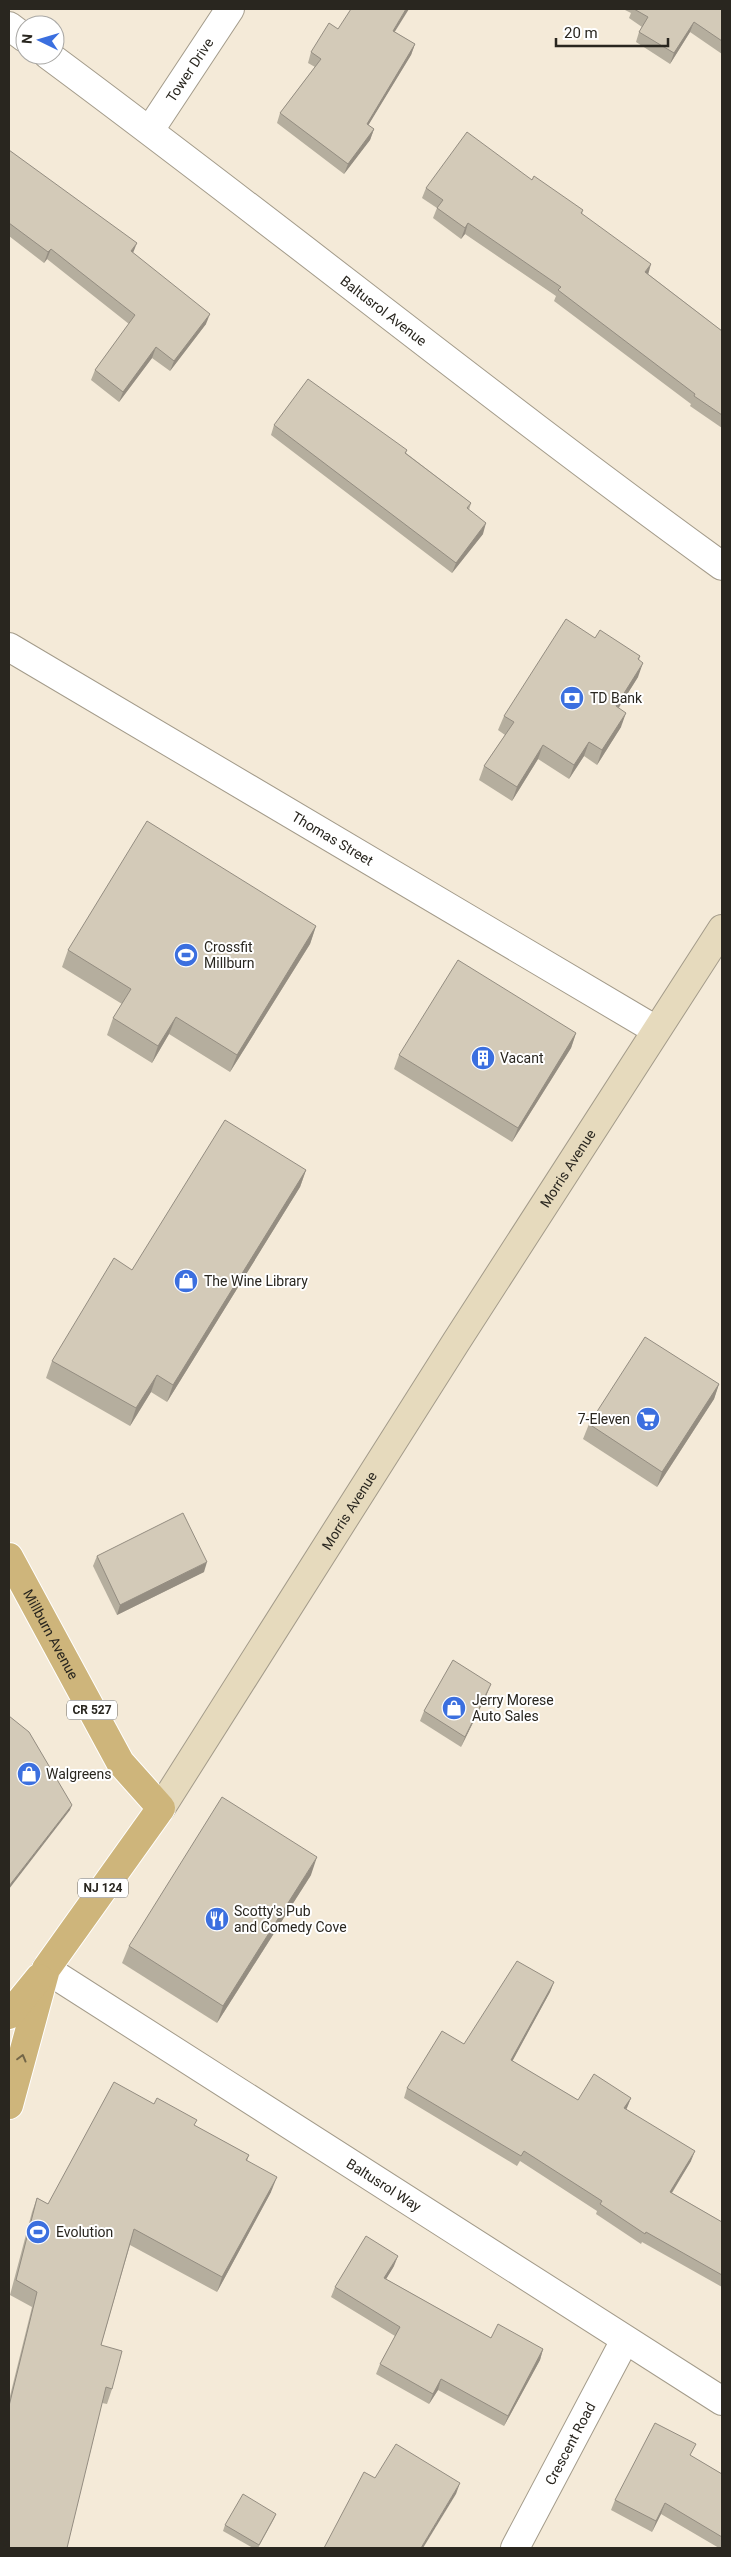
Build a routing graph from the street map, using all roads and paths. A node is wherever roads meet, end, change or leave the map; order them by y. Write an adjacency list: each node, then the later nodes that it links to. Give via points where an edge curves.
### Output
1 (230, 9): 3 (street, Tower Drive)
2 (62, 65): 3 (street, Baltusrol Avenue)
3 (150, 130): 4 (street, Baltusrol Avenue)
4 (722, 566)
5 (9, 646): 7 (street, Thomas Street)
6 (722, 929): 7 (main road, Morris Avenue / NJ 124)
7 (656, 1030): 9 (main road, Morris Avenue / NJ 124)
8 (9, 1557): 9 (main road, Millburn Avenue / CR 527, via 120,1762)
9 (161, 1808): 10 (main road, Morris Avenue / NJ 124)
10 (46, 1969): 11 (main road, NJ 124); 12 (main road, Morris Avenue, one-way to 10); 13 (street, Baltusrol Way)
11 (9, 2015)
12 (9, 2105)
13 (625, 2340): 14 (street, Baltusrol Way); 15 (street, Crescent Road)
14 (722, 2401)
15 (515, 2548)

